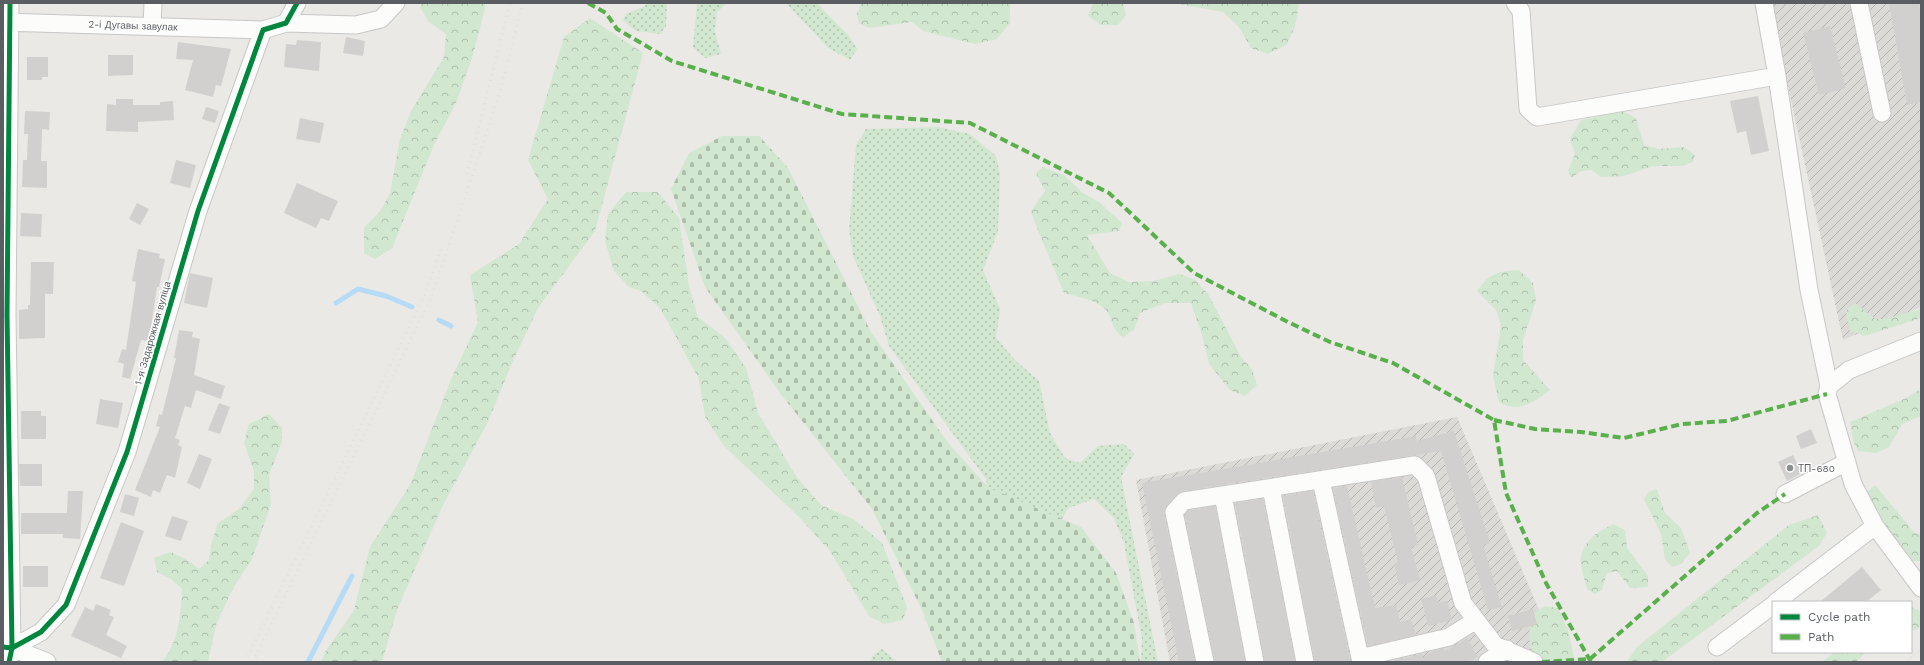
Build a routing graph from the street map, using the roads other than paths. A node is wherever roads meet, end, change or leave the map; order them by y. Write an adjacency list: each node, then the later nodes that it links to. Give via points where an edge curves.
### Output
1 (10, 3): 8 (street)
2 (153, 3): 10 (street)
3 (297, 3): 9 (street)
4 (396, 3): 9 (street, via 381,18 356,25)
5 (1515, 3): 12 (street, via 1522,11 1528,109 1537,117)
6 (1764, 3): 12 (street)
7 (1859, 3): 13 (street)
8 (6, 22): 10 (street, 2-і Дугавы завулак); 28 (street)
9 (286, 23): 11 (street)
10 (152, 26): 11 (street, 2-і Дугавы завулак)
11 (263, 30): 28 (street, 1-я Задарожная вуліца, via 198,211 127,452 66,605 41,632)
12 (1777, 76): 15 (street, via 1809,290)
13 (1882, 113)
14 (1921, 341): 15 (street, via 1849,370)
15 (1829, 386): 16 (street, via 1827,394)
16 (1847, 462): 19 (street); 21 (street, via 1853,484)
17 (1321, 480): 18 (street); 25 (street, via 1416,465 1426,476 1463,603); 29 (street)
18 (1271, 488): 20 (street); 33 (street)
19 (1785, 494)
20 (1223, 495): 31 (street, via 1184,501 1174,512); 32 (street)
21 (1875, 526): 22 (street); 23 (street)
22 (1918, 579)
23 (1777, 601)
24 (1772, 605): 26 (street)
25 (1476, 620): 27 (street, via 1495,645); 29 (street, via 1449,636)
26 (1717, 647)
27 (1507, 649): 34 (street); 35 (street)
28 (8, 652): 30 (street)
29 (1360, 660)
30 (47, 662)
31 (1205, 662)
32 (1255, 662)
33 (1305, 662)
34 (1487, 662)
35 (1534, 662)

